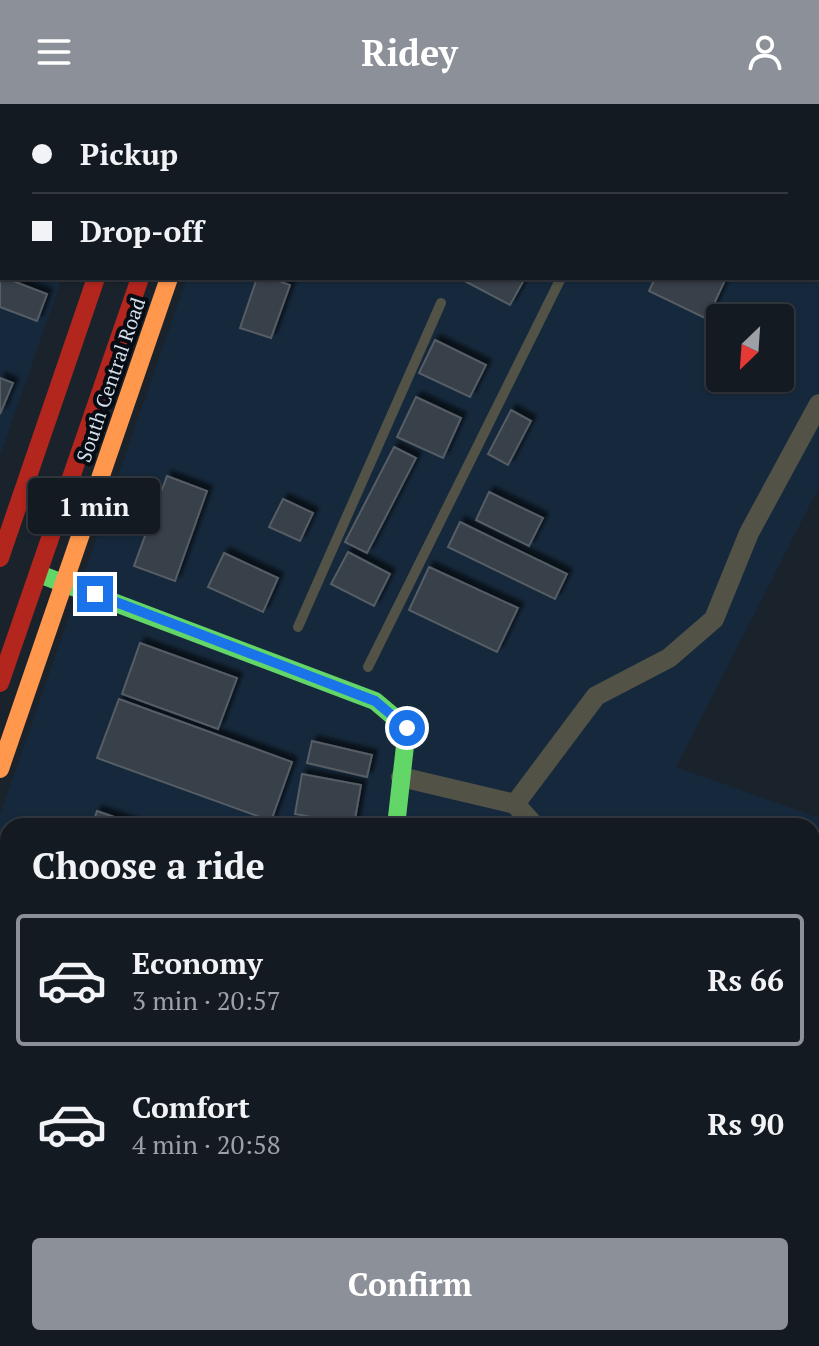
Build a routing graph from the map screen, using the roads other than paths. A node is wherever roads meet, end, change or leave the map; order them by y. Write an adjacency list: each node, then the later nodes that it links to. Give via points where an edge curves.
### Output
1 (95, 280): 7 (main road)
2 (139, 280): 8 (main road, South Central Road)
3 (168, 280): 9 (main road, South Central Road)
4 (560, 280): 11 (lane)
5 (441, 303): 10 (lane)
6 (819, 404): 15 (street, via 749,533 714,619 669,658 596,696)
7 (0, 558)
8 (39, 574): 9 (main road); 12 (main road, South Central Road)
9 (65, 583): 13 (main road, South Central Road); 14 (main road, via 375,701 407,728)
10 (298, 627)
11 (368, 667)
12 (0, 683)
13 (0, 769)
14 (401, 777): 15 (street); 16 (main road)
15 (515, 804): 17 (street)
16 (397, 818)
17 (528, 818)

